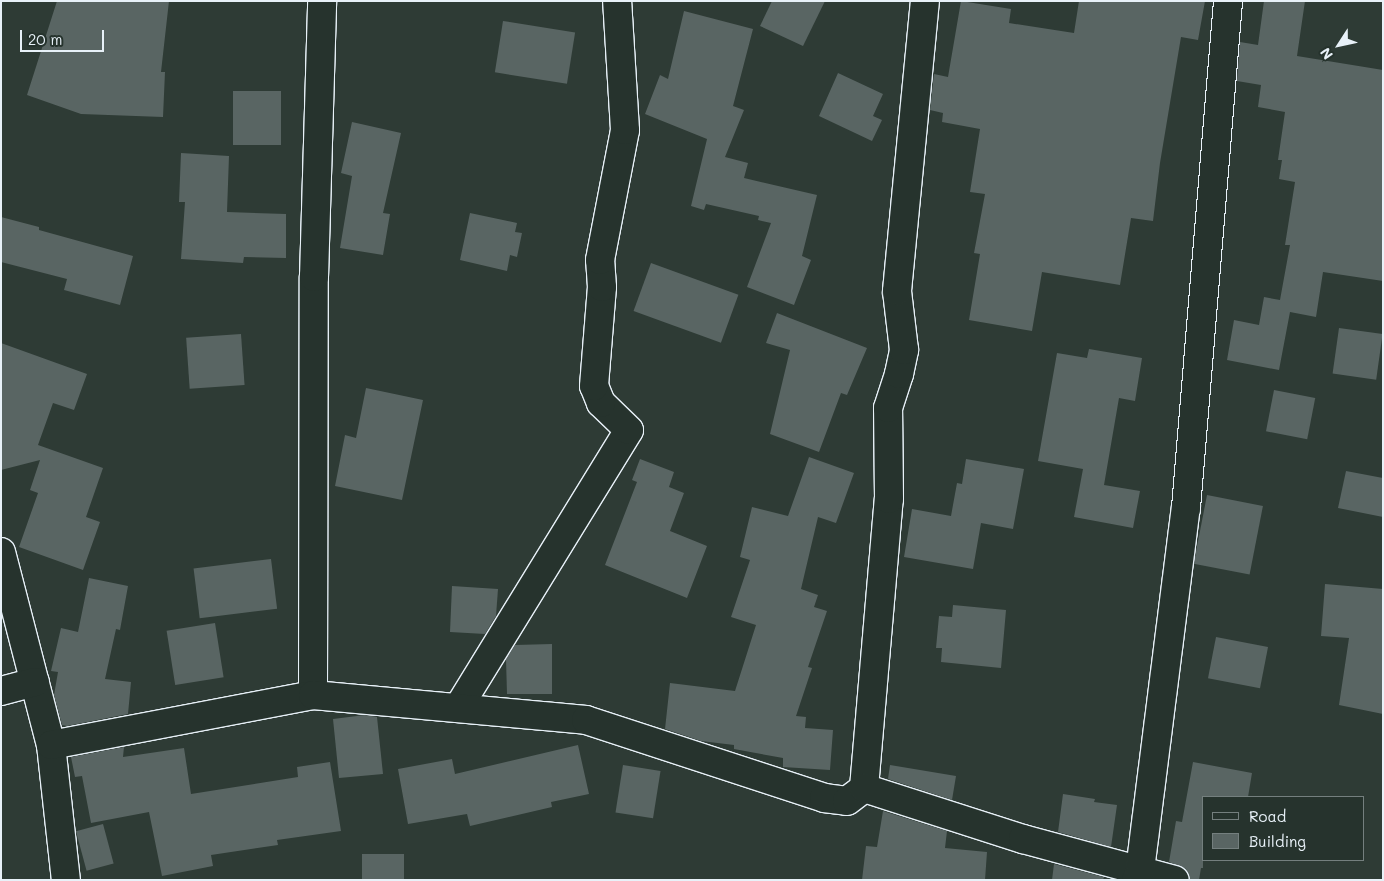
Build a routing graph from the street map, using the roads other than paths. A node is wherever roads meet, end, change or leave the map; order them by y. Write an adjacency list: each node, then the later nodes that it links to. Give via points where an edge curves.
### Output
1 (322, 1): 8 (street, via 314,277)
2 (617, 1): 9 (street, via 625,130 600,260 602,287 594,386 601,403 630,430)
3 (925, 1): 11 (street, via 897,291 904,350 900,374 888,408 890,500)
4 (1228, 1): 12 (street, via 1186,508)
5 (1, 552): 6 (street)
6 (36, 682): 7 (street); 10 (street)
7 (1, 691)
8 (313, 695): 9 (street); 10 (street)
9 (458, 708): 11 (street, via 586,720 824,798 847,801)
10 (51, 746): 13 (street)
11 (864, 788): 12 (street)
12 (1138, 875): 14 (street)
13 (66, 880)
14 (1175, 880)

